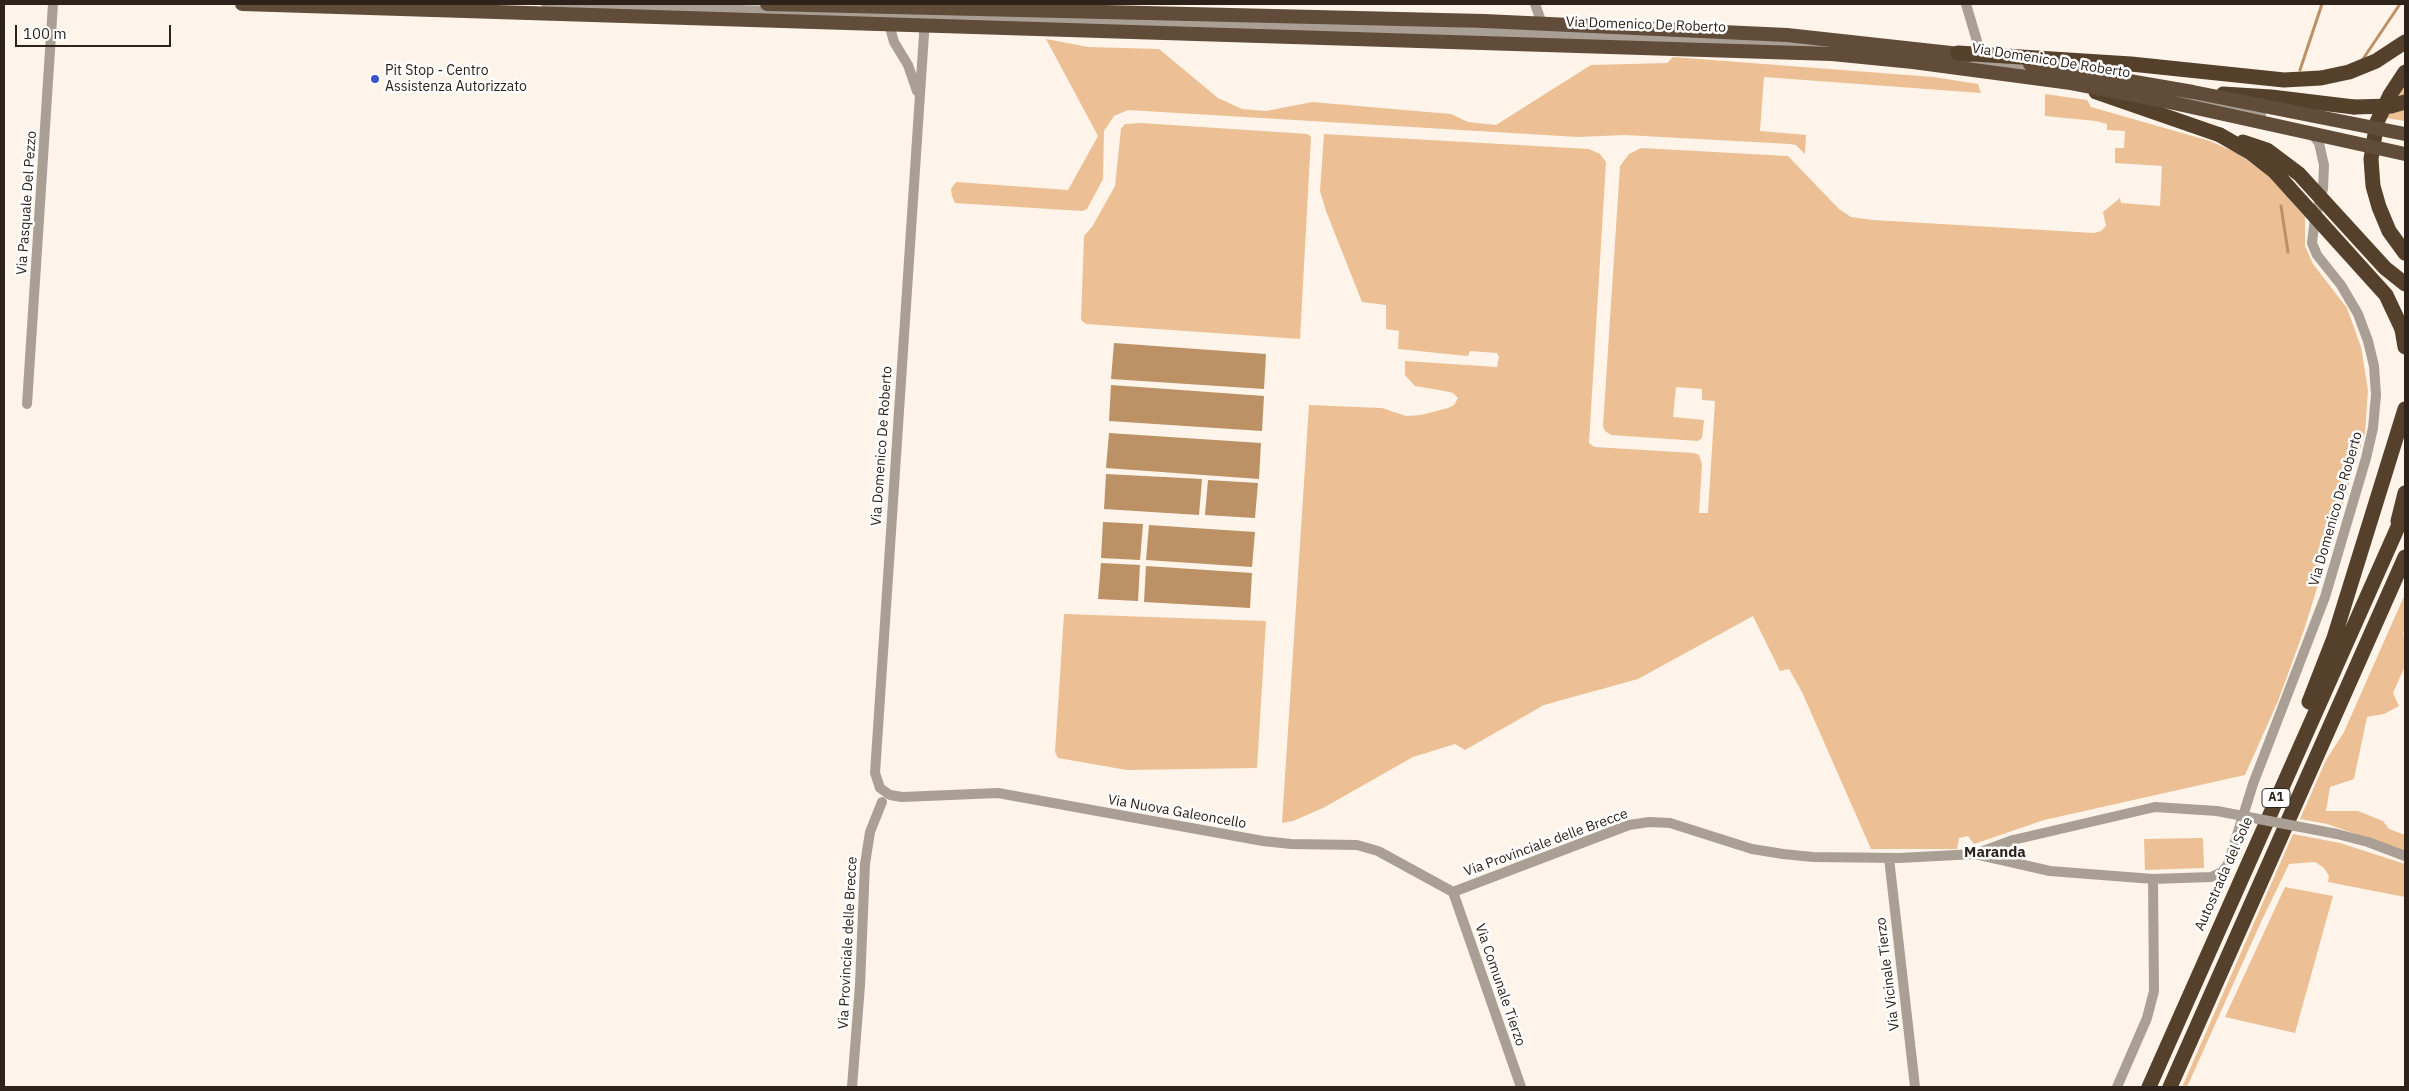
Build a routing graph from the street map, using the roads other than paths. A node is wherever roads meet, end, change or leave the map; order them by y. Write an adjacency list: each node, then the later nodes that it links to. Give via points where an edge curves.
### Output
1 (54, 4): 26 (street, Via Pasquale Del Pezzo)
2 (242, 4): 16 (highway, bridge, via 1832,54)
3 (546, 4): 9 (street, Via Domenico De Roberto)
4 (767, 4): 13 (highway, bridge, via 1492,21 1787,35)
5 (890, 4): 9 (street, Via Domenico De Roberto)
6 (925, 4): 10 (street, Via Domenico De Roberto)
7 (1535, 4): 11 (street)
8 (1966, 4): 14 (street)
9 (888, 16): 10 (street, Via Domenico De Roberto); 18 (street, Via Domenico De Roberto, via 894,42 908,65)
10 (925, 17): 11 (street, Via Domenico De Roberto); 18 (street, Via Domenico De Roberto)
11 (1546, 35): 14 (street, Via Domenico De Roberto, via 1786,44)
12 (2405, 42): 13 (highway, bridge, via 2376,61 2349,72 2321,78 2284,80 2131,64)
13 (1958, 53): 17 (highway, bridge)
14 (1984, 64): 39 (street, Via Domenico De Roberto, via 2168,94 2298,124 2312,132 2319,143 2324,165 2323,189 2312,243 2316,255 2341,285 2358,314 2374,366 2373,428 2363,468 2325,597 2253,784 2228,864 2222,872 2211,877)
15 (2405, 72): 23 (highway, via 2377,122 2371,159 2379,207)
16 (2071, 83): 21 (highway, bridge); 22 (highway, bridge)
17 (2193, 92): 19 (highway, bridge, via 2354,107 2390,106); 20 (highway, bridge)
18 (919, 97): 34 (street, Via Domenico De Roberto, via 875,774)
19 (2405, 102)
20 (2405, 134)
21 (2220, 135): 24 (highway, bridge, via 2267,150 2299,174 2385,268); 25 (highway, bridge, via 2274,171 2386,295 2402,329)
22 (2405, 154)
23 (2405, 253)
24 (2405, 284)
25 (2405, 348)
26 (27, 404)
27 (2405, 409): 35 (highway, via 2334,638)
28 (2405, 493): 30 (highway)
29 (2405, 511): 30 (highway, Autostrada del Sole / A1)
30 (2391, 543): 35 (highway, Autostrada del Sole / A1)
31 (2405, 557): 33 (highway, A1)
32 (2405, 579): 33 (highway)
33 (2352, 679): 46 (highway, A1)
34 (884, 798): 40 (street, Via Nuova Galeoncello, via 998,793 1263,841 1357,844 1378,851); 41 (street, Via Provinciale delle Brecce, via 870,832 865,864)
35 (2255, 845): 45 (highway, Autostrada del Sole / A1)
36 (1974, 854): 37 (street, Via Provinciale delle Brecce, bridge, via 2013,840 2156,807 2218,810 2337,834); 38 (street, Via Provinciale delle Brecce); 39 (street, Via Provinciale delle Brecce, via 2050,871)
37 (2405, 856)
38 (1889, 858): 40 (street, Via Provinciale delle Brecce, via 1783,854 1752,849 1670,822 1649,822 1629,825); 43 (street, Via Vicinale Tierzo)
39 (2153, 878): 44 (street, via 2156,977 2153,996 2147,1018)
40 (1453, 892): 42 (street, Via Comunale Tierzo)
41 (852, 1087)
42 (1521, 1087)
43 (1915, 1087)
44 (2117, 1087)
45 (2149, 1087)
46 (2170, 1087)

